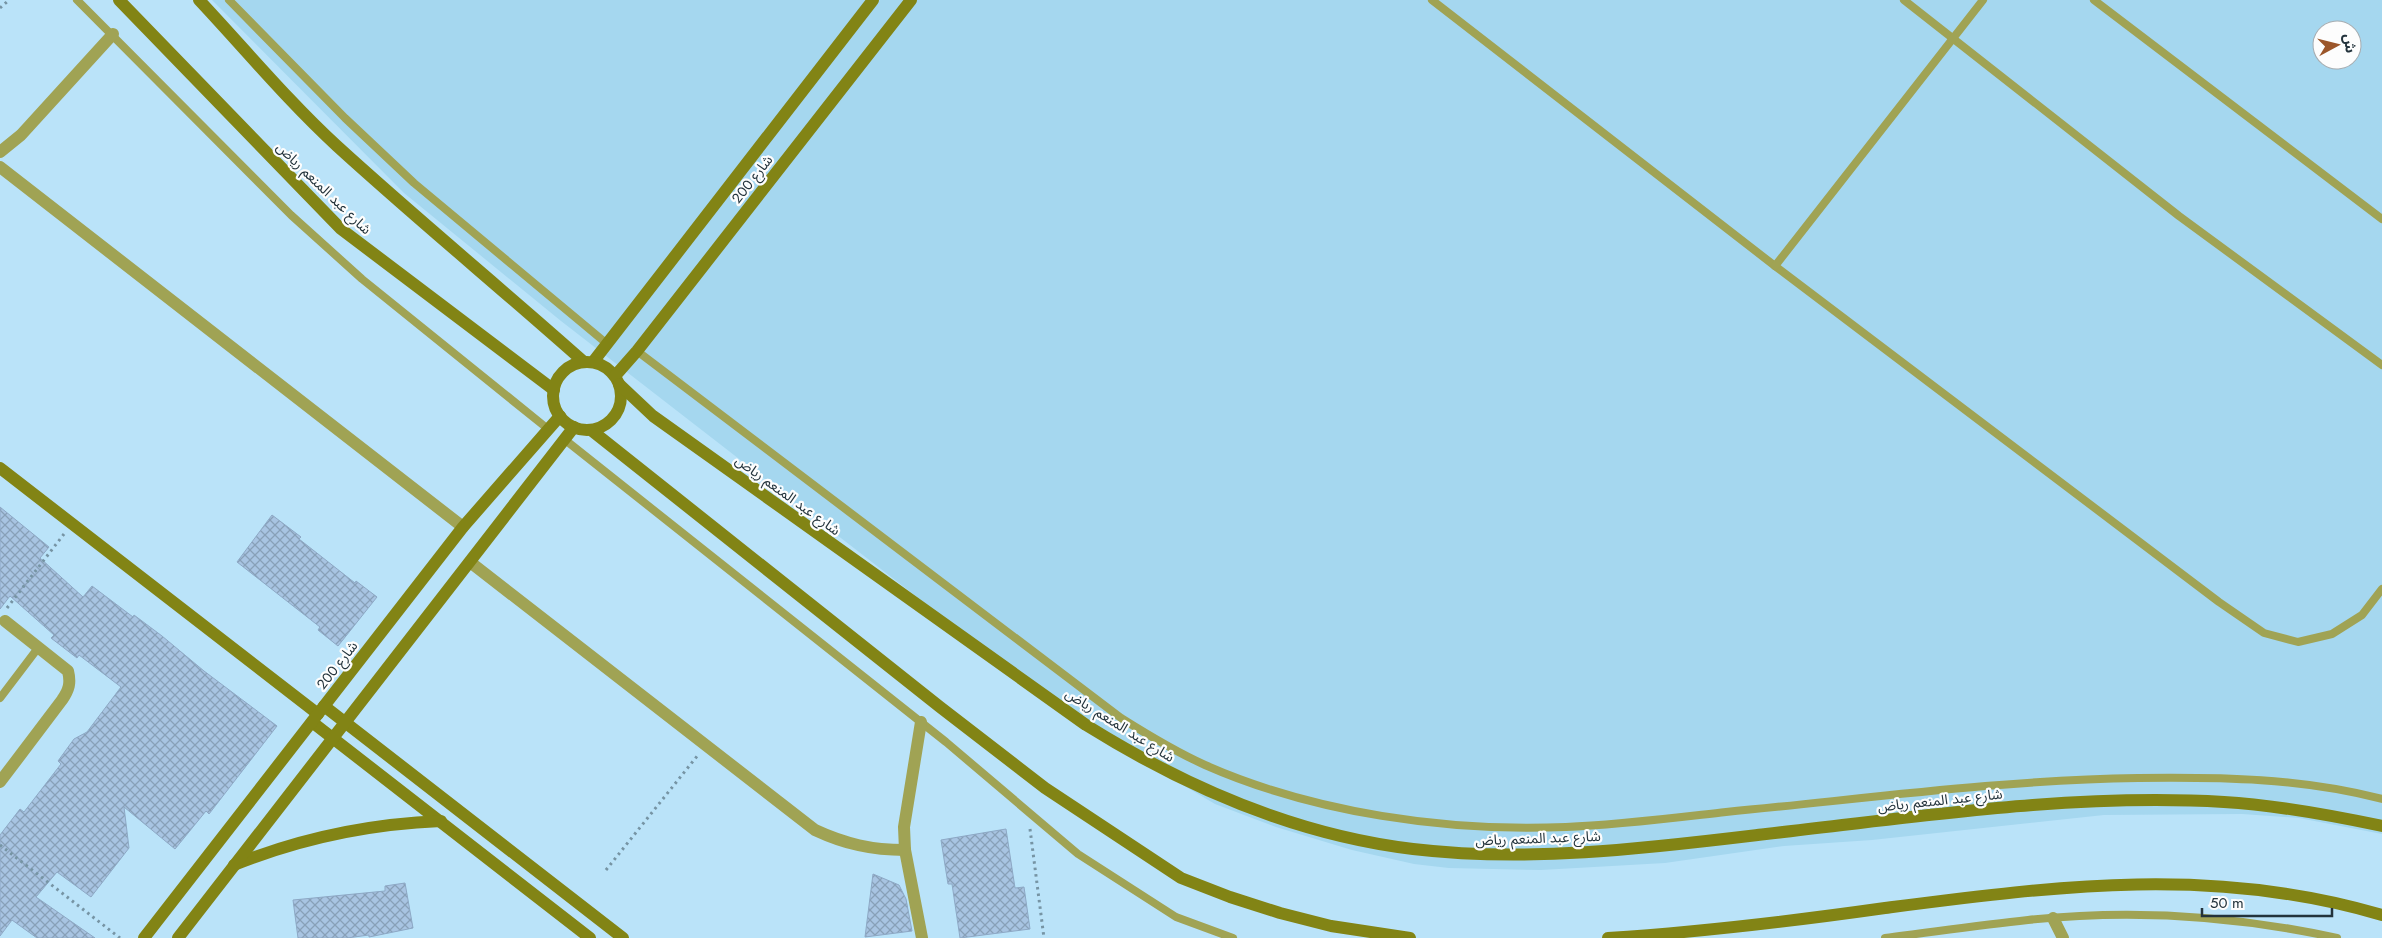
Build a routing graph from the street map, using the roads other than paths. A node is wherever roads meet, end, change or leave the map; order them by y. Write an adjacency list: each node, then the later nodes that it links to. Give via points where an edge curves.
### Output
1 (77, 0): 11 (lane)
2 (119, 0): 22 (street, شارع عبد المنعم رياض, via 341,228)
3 (199, 0): 19 (street, via 337,146 406,209)
4 (229, 0): 17 (lane, via 414,183)
5 (873, 0): 17 (street, شارع 200)
6 (911, 0): 18 (street, شارع 200)
7 (1432, 0): 16 (lane)
8 (1904, 0): 12 (lane)
9 (1983, 0): 12 (lane)
10 (2094, 0): 15 (lane)
11 (112, 34): 13 (street, via 21,135); 25 (lane, via 291,215 362,279)
12 (1953, 38): 16 (lane); 20 (lane, via 2179,216)
13 (0, 152)
14 (0, 167): 29 (street)
15 (2382, 219)
16 (1775, 266): 31 (lane, via 2264,633 2298,642 2332,634 2362,615)
17 (606, 343): 19 (street, شارع 200)
18 (637, 351): 21 (street, شارع 200); 40 (lane, via 1121,718 1222,772 1333,806 1424,822 1517,828 1611,825 2069,779 2250,778 2333,788)
19 (588, 362): 21 (street, via 601,364); 22 (street, via 568,368 556,382)
20 (2382, 365)
21 (617, 380): 26 (street, via 621,401 618,410 607,423); 42 (street, شارع عبد المنعم رياض, via 653,416 1102,736 1188,783 1241,806 1353,839 1459,854 1528,856 1664,846 2016,808 2165,800 2278,807)
22 (554, 390): 23 (street)
23 (560, 416): 24 (street); 25 (street, شارع 200)
24 (574, 427): 26 (street); 27 (street)
25 (548, 429): 29 (street, شارع 200)
26 (591, 430): 53 (street, via 1045,788 1181,878 1280,913 1331,926)
27 (564, 440): 30 (street); 37 (lane)
28 (0, 468): 35 (street)
29 (463, 527): 35 (street, شارع 200)
30 (470, 562): 36 (street); 43 (street, via 815,830 858,847)
31 (2382, 589)
32 (5, 621): 33 (street)
33 (38, 648): 34 (lane); 39 (street, via 68,671 68,691)
34 (0, 698)
35 (318, 714): 36 (street); 38 (street); 47 (street, شارع 200)
36 (344, 722): 38 (street); 50 (street)
37 (921, 722): 43 (street, via 906,804); 52 (lane, via 1078,854 1176,917)
38 (333, 737): 41 (street); 44 (street)
39 (0, 782)
40 (2382, 799)
41 (441, 821): 44 (street, via 340,832 289,845); 49 (street)
42 (2382, 826)
43 (905, 850): 51 (street)
44 (232, 866): 48 (street)
45 (2382, 915): 54 (street, via 2264,889 2217,884 2121,884 2011,892 1720,929)
46 (2053, 918): 55 (lane); 56 (street); 57 (lane, via 2173,917 2255,924)
47 (144, 938)
48 (178, 938)
49 (590, 938)
50 (623, 938)
51 (922, 938)
52 (1233, 938)
53 (1410, 938)
54 (1608, 938)
55 (1885, 938)
56 (2062, 938)
57 (2337, 938)

